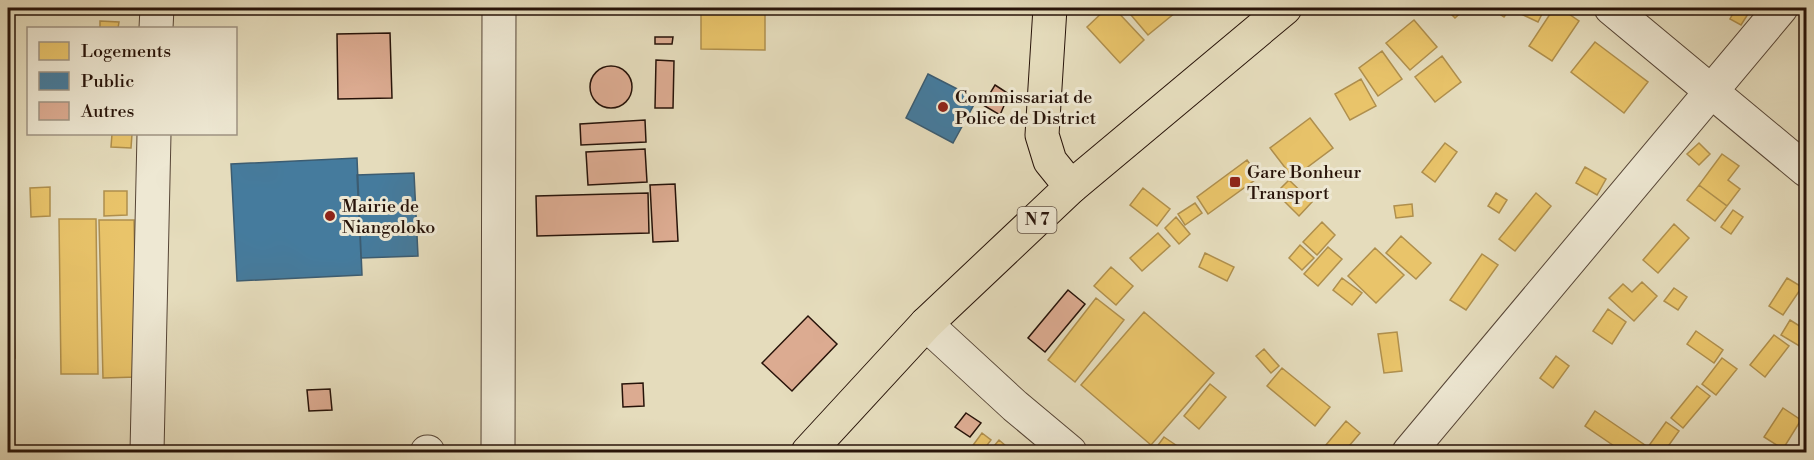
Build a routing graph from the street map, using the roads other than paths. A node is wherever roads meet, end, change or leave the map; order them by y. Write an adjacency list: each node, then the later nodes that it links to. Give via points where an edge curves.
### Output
1 (157, 8): 7 (street)
2 (499, 8): 14 (street)
3 (1050, 8): 11 (main road, via 1042,135 1050,161)
4 (1285, 8): 11 (main road, N 7)
5 (1611, 8): 8 (street)
6 (1781, 8): 8 (street)
7 (156, 27)
8 (1712, 92): 10 (street); 17 (street)
9 (154, 135): 13 (street)
10 (1806, 170)
11 (1071, 187): 12 (main road, N 7)
12 (926, 324): 15 (main road, N 7); 16 (street)
13 (147, 453)
14 (498, 453)
15 (808, 453)
16 (1070, 453)
17 (1409, 453)

